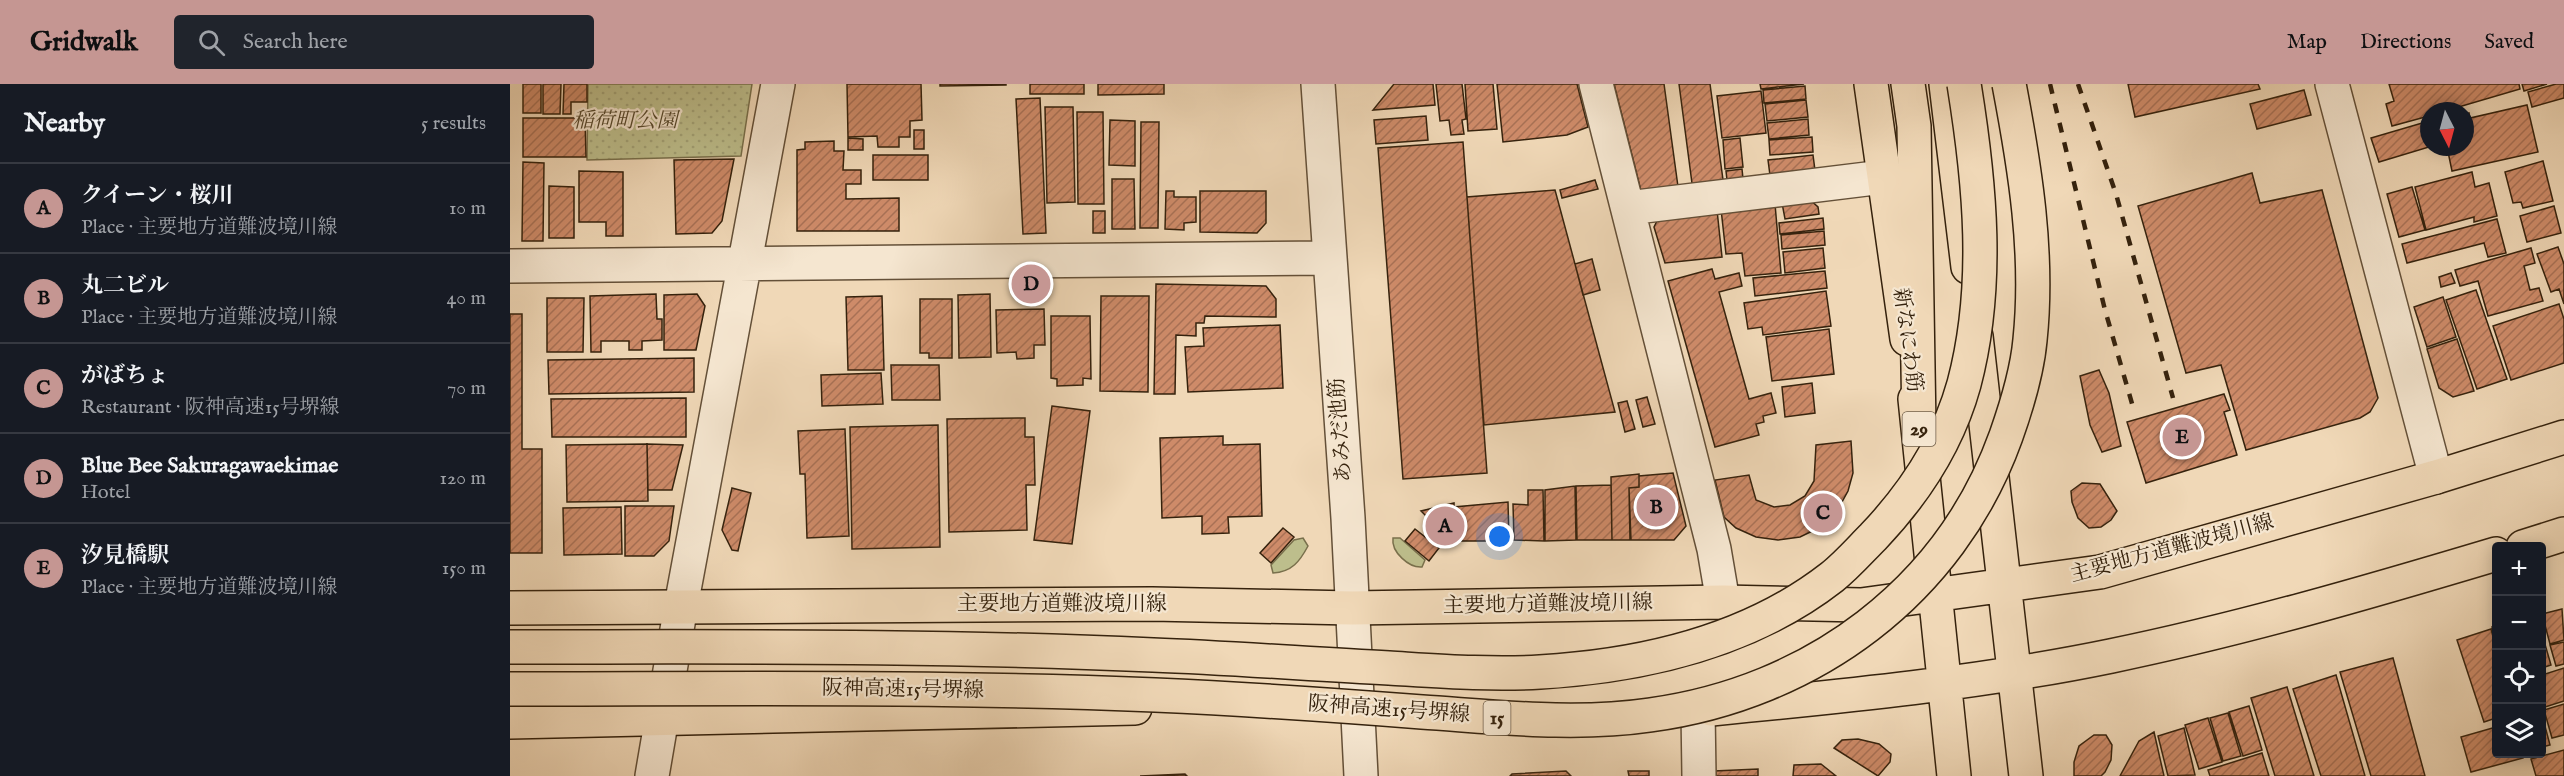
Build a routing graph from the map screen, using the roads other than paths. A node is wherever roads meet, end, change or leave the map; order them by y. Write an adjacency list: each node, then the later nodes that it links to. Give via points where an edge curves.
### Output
1 (778, 84): 13 (street)
2 (1318, 84): 12 (street, あみだ池筋)
3 (1596, 84): 11 (street)
4 (1871, 84): 10 (main road, 新なにわ筋 / 29)
5 (1908, 84): 15 (main road, via 1914,126)
6 (1946, 84): 21 (main road)
7 (1965, 84): 27 (main road, 阪神高速15号堺線 / 15, bridge, via 1978,189 1979,287 1973,342 1948,428 1900,509 1837,574 1768,618 1728,635 1687,648 1587,668 1485,673 1051,651 868,646)
8 (2009, 84): 30 (main road, 阪神高速15号堺線 / 15, bridge, via 2026,179 2034,290 2030,345 1998,459 1972,509 1909,591 1833,652 1754,689 1707,704 1651,715 1595,720 1047,692)
9 (2332, 84): 17 (street)
10 (1883, 177): 11 (street); 15 (main road, 新なにわ筋 / 29)
11 (1628, 208): 23 (street, via 1714,549)
12 (1329, 258): 13 (street); 26 (street, あみだ池筋)
13 (746, 263): 14 (street); 24 (street)
14 (510, 266)
15 (1919, 427): 22 (main road, 新なにわ筋 / 29)
16 (2564, 437): 17 (main road, 主要地方道難波境川線)
17 (2436, 477): 21 (main road, 主要地方道難波境川線, via 2100,572)
18 (2564, 534): 19 (main road)
19 (2537, 542)
20 (2492, 555): 28 (main road, via 2285,617 2110,656)
21 (2005, 587): 22 (main road, 主要地方道難波境川線); 28 (main road)
22 (1934, 596): 23 (main road, 主要地方道難波境川線, via 1860,605); 29 (main road, 新なにわ筋 / 29)
23 (1723, 602): 26 (main road, 主要地方道難波境川線)
24 (681, 606): 25 (main road, 主要地方道難波境川線); 26 (main road, 主要地方道難波境川線, via 1152,604); 33 (street)
25 (510, 608)
26 (1352, 608): 31 (street, あみだ池筋)
27 (510, 647)
28 (2013, 672): 29 (main road); 39 (main road)
29 (1943, 682): 32 (main road); 38 (main road, 新なにわ筋 / 29)
30 (510, 689)
31 (1357, 702): 32 (main road, via 1572,712); 33 (main road); 36 (street, あみだ池筋)
32 (1698, 711): 37 (street)
33 (660, 720): 34 (main road); 35 (street)
34 (510, 722)
35 (652, 776)
36 (1361, 776)
37 (1699, 776)
38 (1954, 776)
39 (2026, 776)

